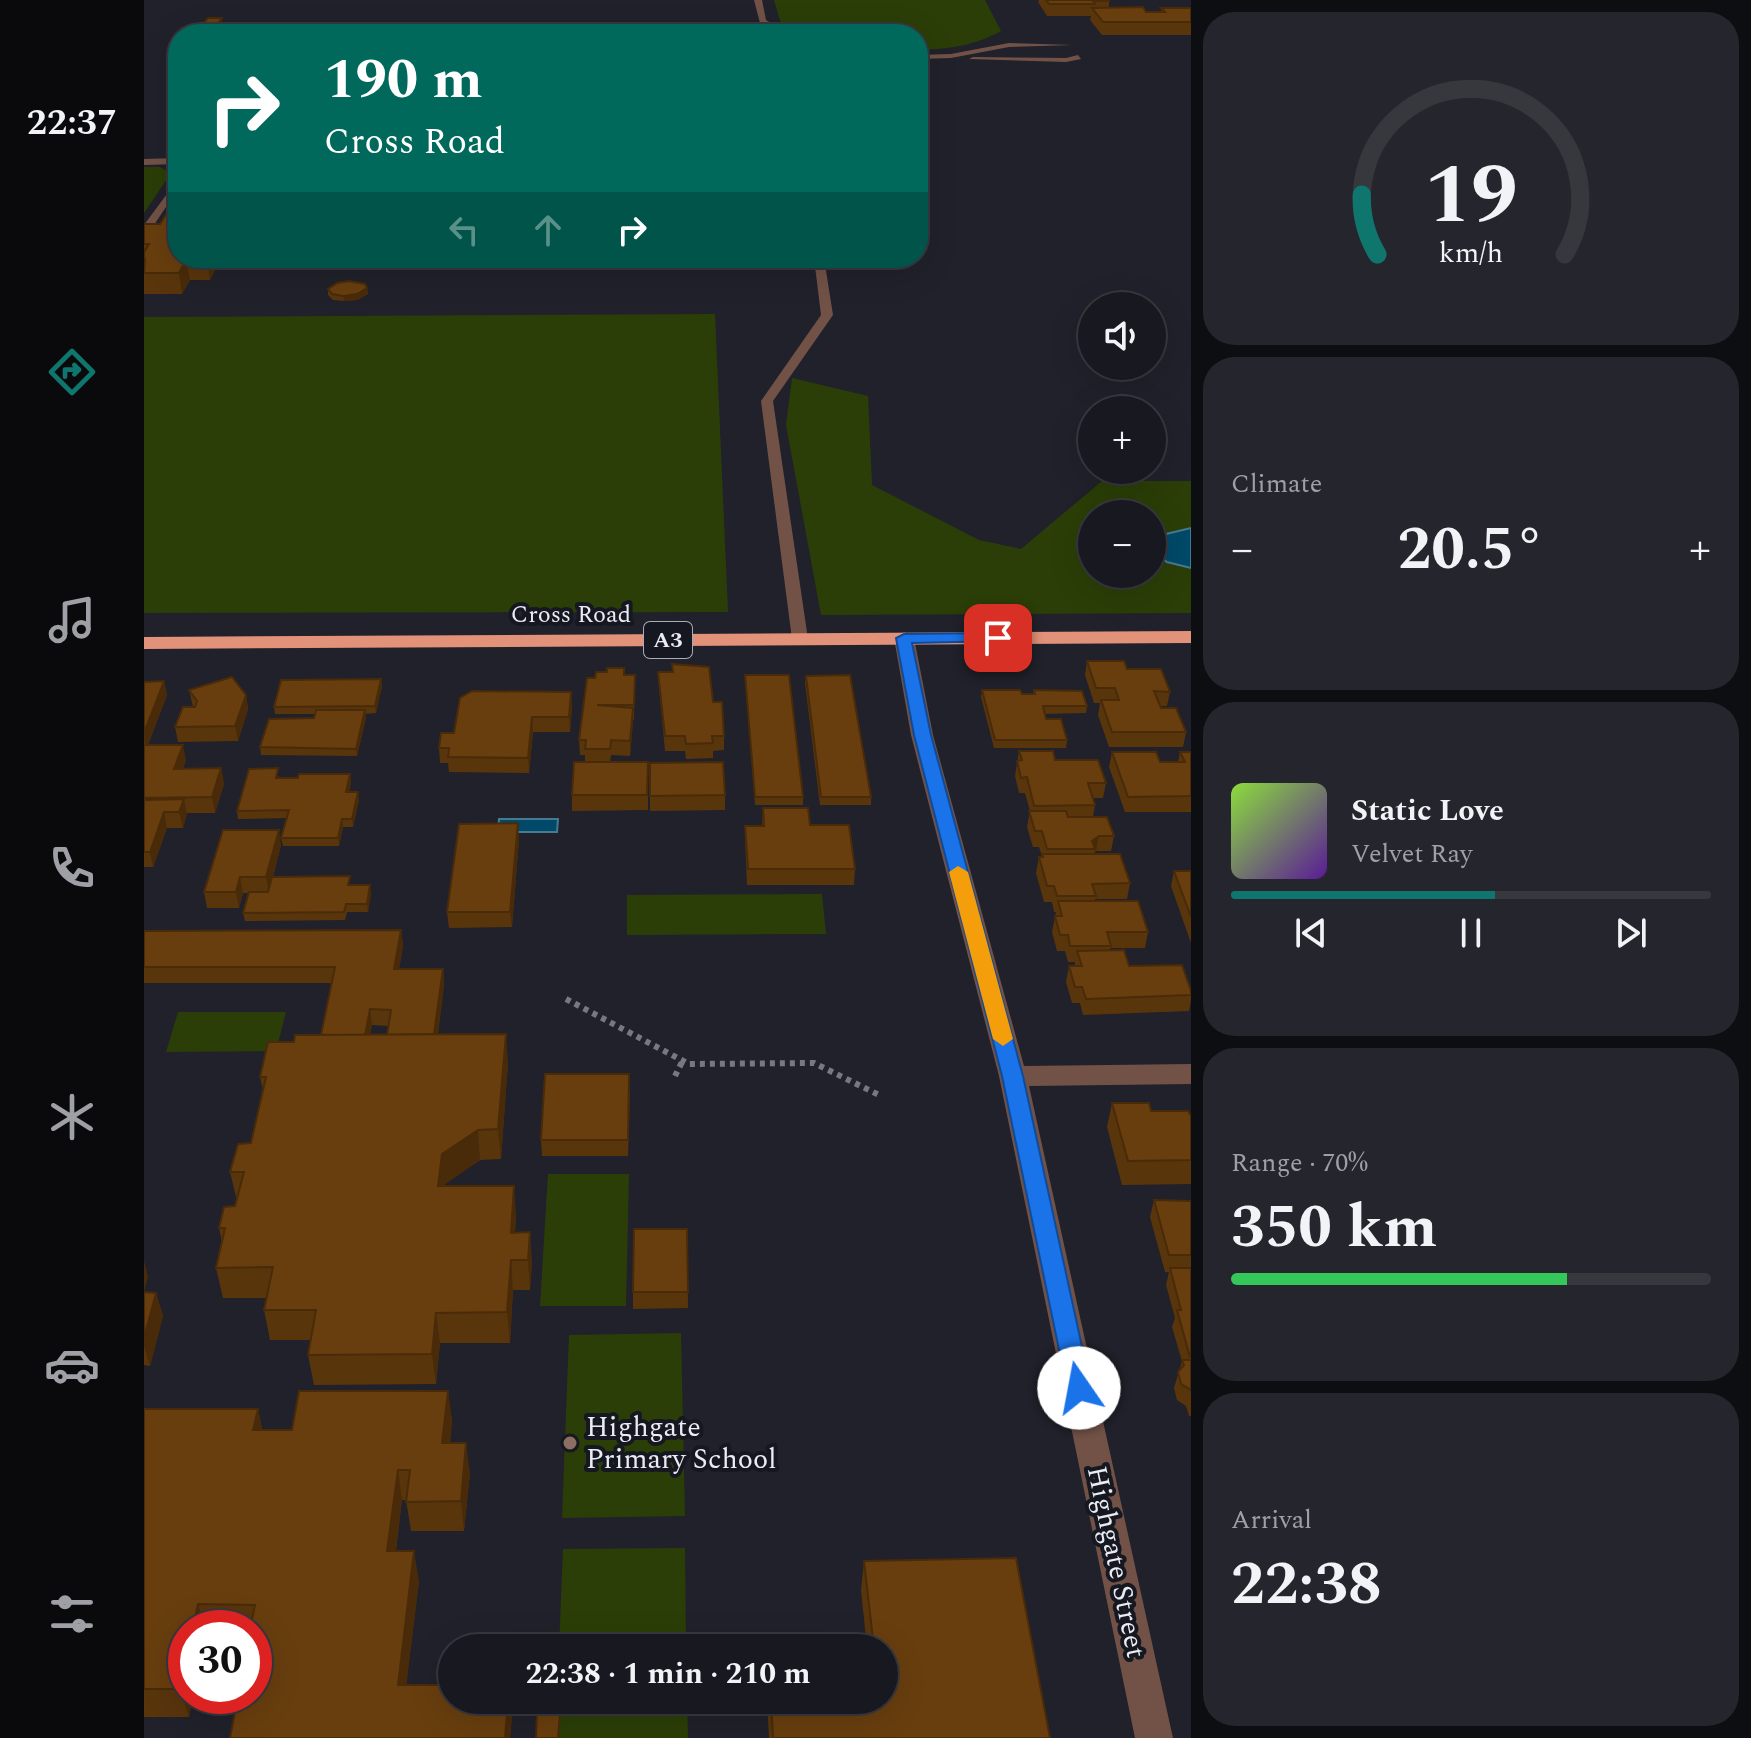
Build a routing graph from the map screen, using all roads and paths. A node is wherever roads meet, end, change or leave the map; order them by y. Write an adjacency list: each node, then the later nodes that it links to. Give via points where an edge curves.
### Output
1 (758, 0): 2 (lane)
2 (768, 24)
3 (1069, 45): 4 (lane, via 1009,45)
4 (956, 56): 5 (lane); 6 (lane)
5 (928, 57)
6 (1078, 57)
7 (168, 161): 8 (lane)
8 (144, 162)
9 (168, 197): 10 (lane)
10 (144, 232)
11 (820, 268): 14 (lane, via 827,315 767,401)
12 (1191, 637): 13 (highway, Cross Road / A3)
13 (904, 638): 14 (highway, Cross Road / A3); 20 (street, Highgate Street, via 922,735)
14 (800, 639): 15 (highway, Cross Road / A3)
15 (144, 643)
16 (566, 999): 17 (path)
17 (683, 1060): 19 (path); 21 (path, via 814,1063)
18 (1191, 1074): 20 (street)
19 (675, 1076)
20 (1013, 1076): 22 (street, Highgate Street)
21 (879, 1095)
22 (1154, 1738)

